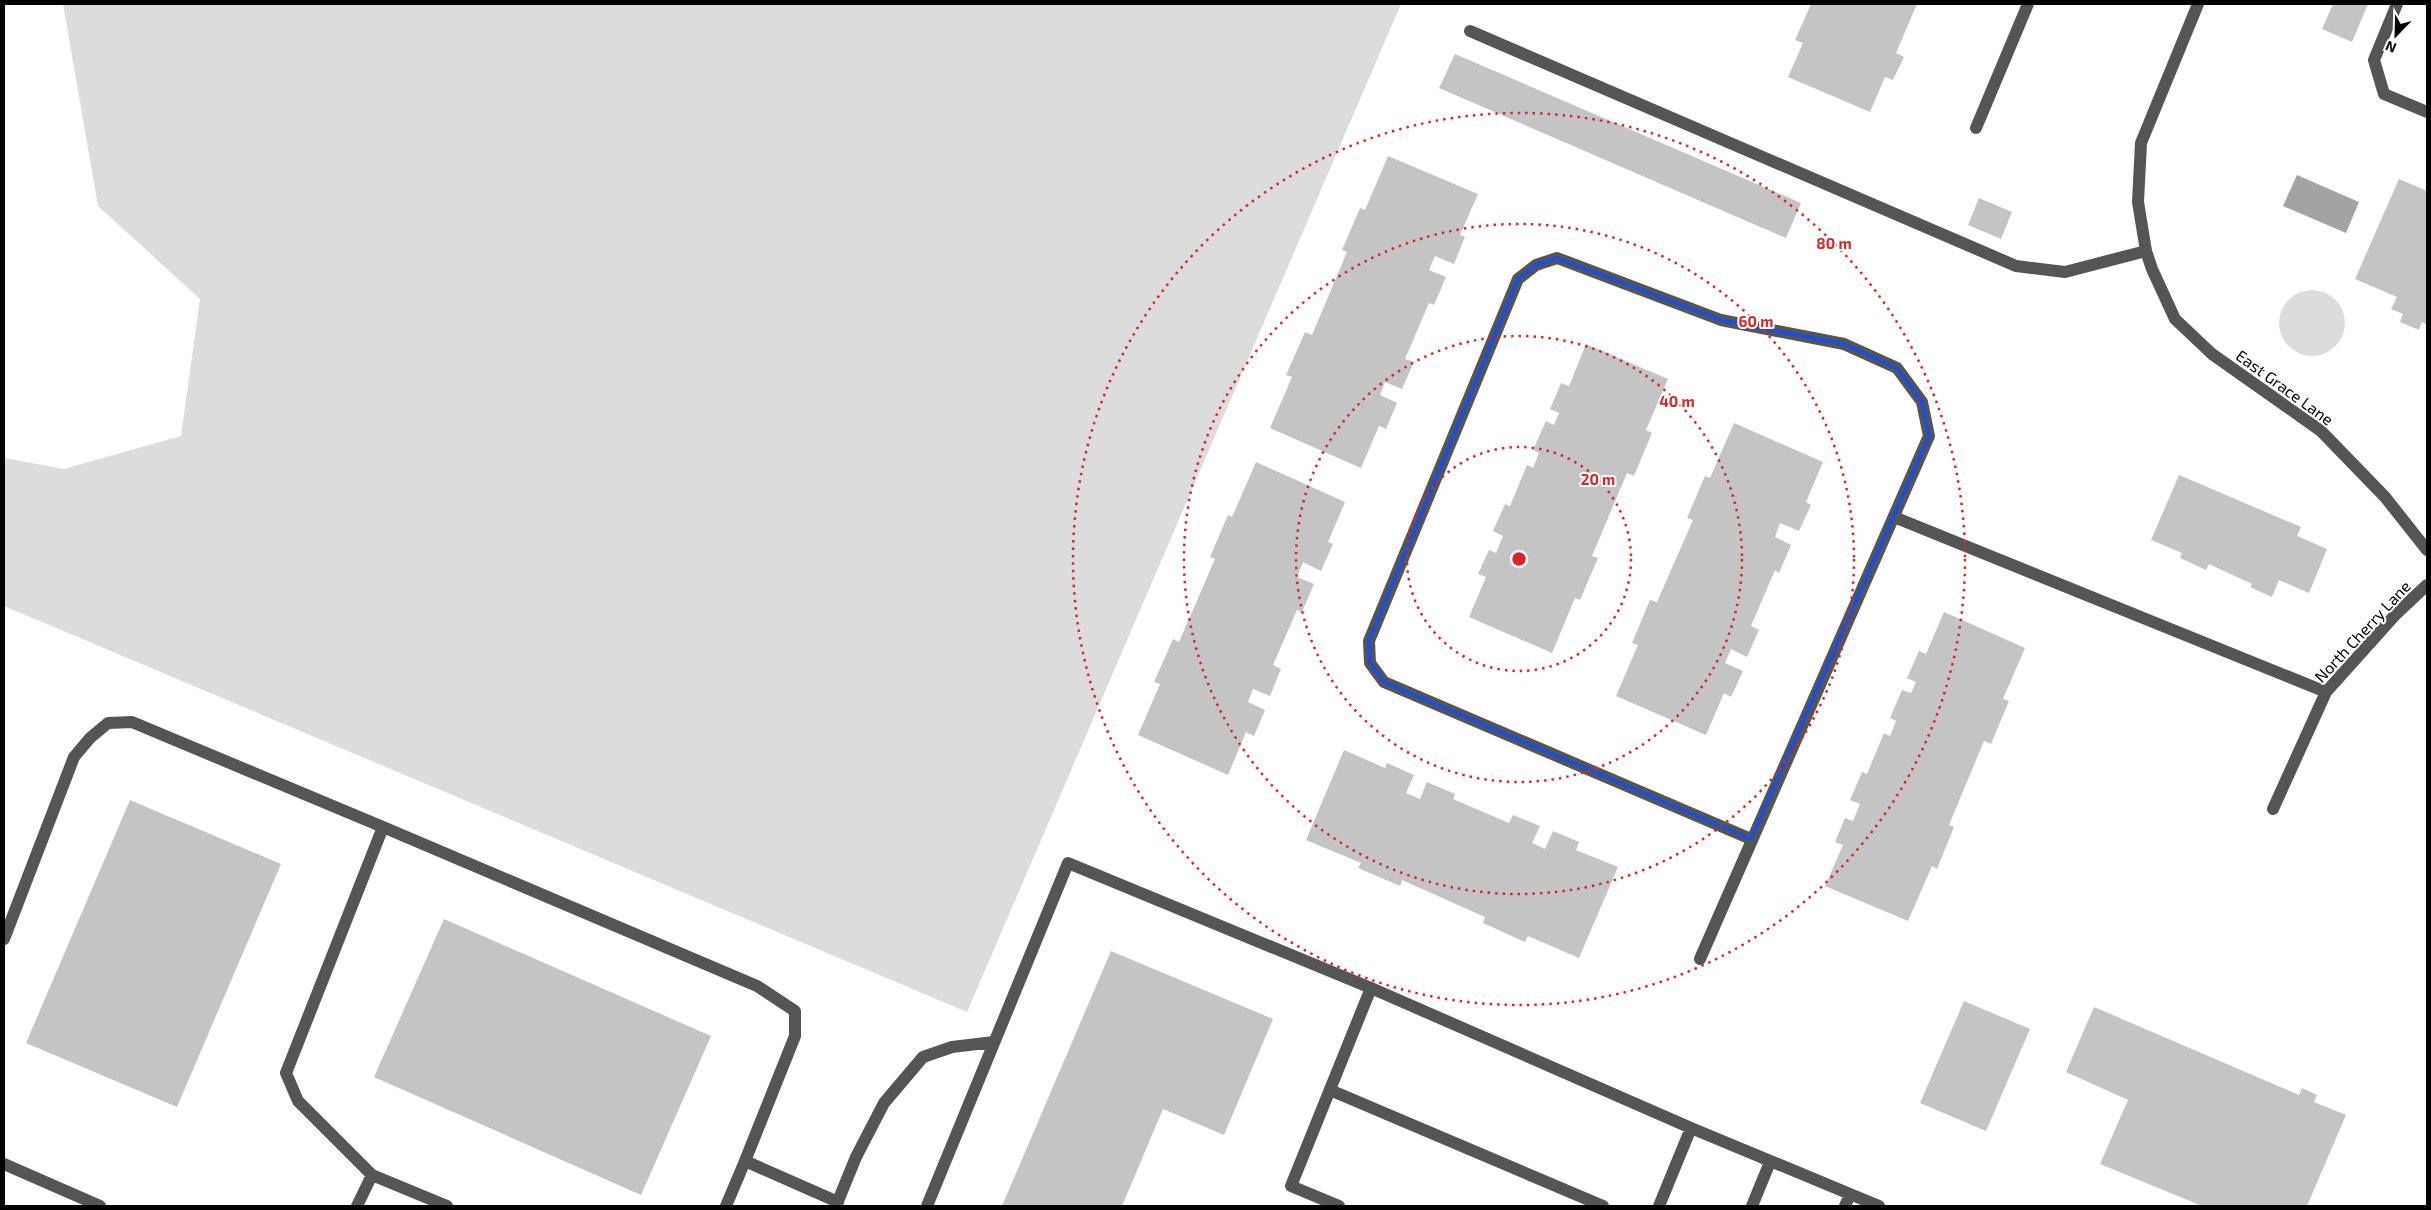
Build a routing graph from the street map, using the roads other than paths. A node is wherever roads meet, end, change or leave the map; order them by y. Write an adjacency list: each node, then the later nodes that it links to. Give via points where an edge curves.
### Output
1 (2028, 4): 6 (street)
2 (2198, 4): 7 (street, East Grace Lane, via 2141,143 2138,202)
3 (2397, 4): 5 (street, via 2374,60 2384,94)
4 (1470, 32): 7 (street, via 2016,266 2065,272)
5 (2427, 112)
6 (1976, 128)
7 (2146, 251): 9 (street, East Grace Lane, via 2175,319 2212,354 2321,431 2385,497)
8 (1894, 517): 11 (street); 14 (street); 14 (street, via 1929,436 1922,402 1897,368 1844,344 1721,320 1557,258 1536,265 1518,280 1368,641 1370,663 1384,682)
9 (2427, 550)
10 (2427, 585): 11 (street, North Cherry Lane, via 2396,614)
11 (2326, 692): 12 (street, North Cherry Lane)
12 (2273, 810)
13 (384, 828): 15 (street, via 132,722 108,723 74,757); 21 (street, via 757,986 795,1011 795,1036); 24 (street, via 286,1073 298,1101)
14 (1752, 839): 16 (street)
15 (4, 939)
16 (1700, 959)
17 (1371, 988): 18 (street, via 1068,863); 19 (street); 20 (street)
18 (994, 1042): 26 (street, via 952,1047 923,1057 884,1103 856,1157); 31 (street)
19 (1330, 1090): 32 (street, via 1291,1186); 33 (street)
20 (1691, 1128): 22 (street); 34 (street)
21 (745, 1161): 26 (street); 30 (street)
22 (1770, 1162): 25 (street); 35 (street)
23 (4, 1164): 27 (street)
24 (372, 1175): 28 (street); 29 (street)
25 (1848, 1200): 36 (street)
26 (837, 1204)
27 (100, 1206)
28 (357, 1206)
29 (447, 1206)
30 (726, 1206)
31 (926, 1206)
32 (1339, 1206)
33 (1603, 1206)
34 (1659, 1206)
35 (1752, 1206)
36 (1879, 1206)

